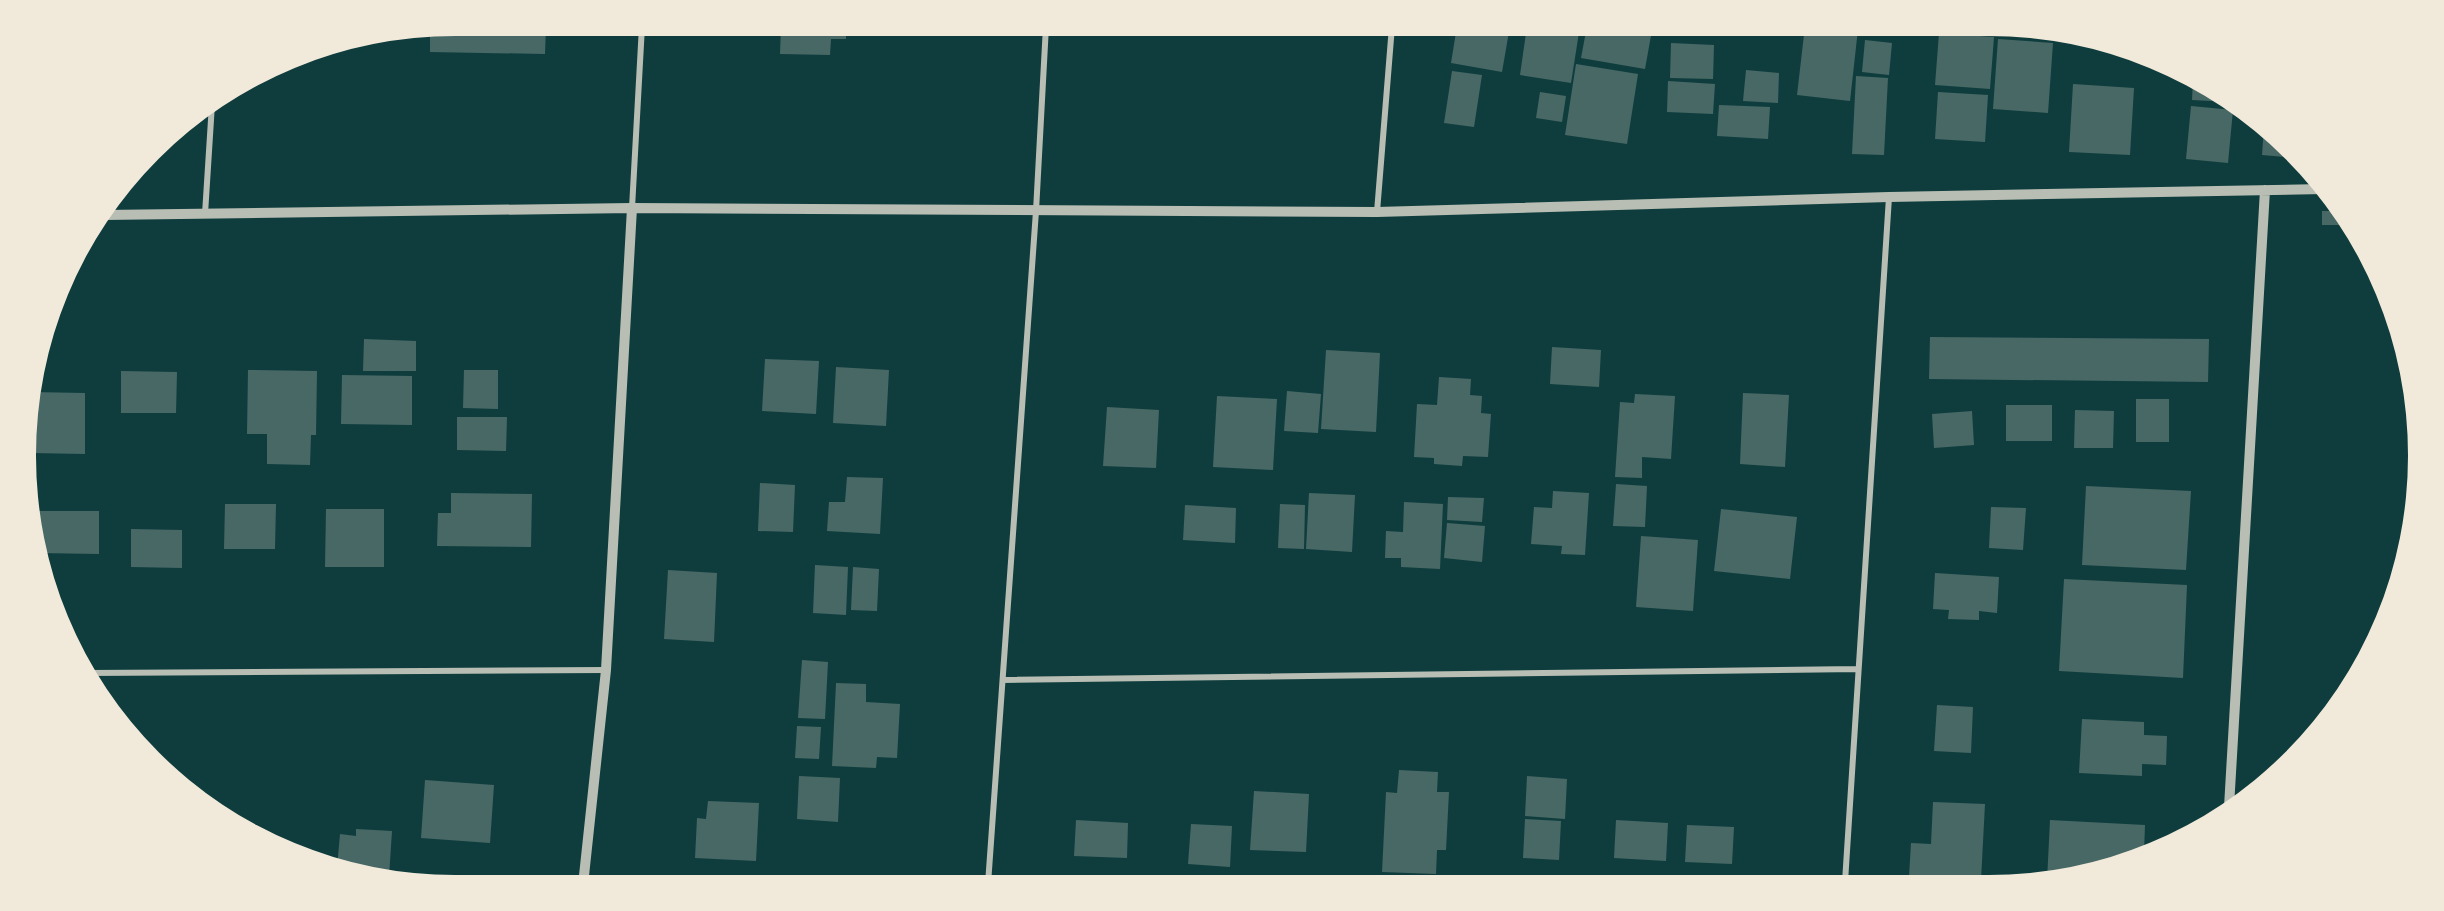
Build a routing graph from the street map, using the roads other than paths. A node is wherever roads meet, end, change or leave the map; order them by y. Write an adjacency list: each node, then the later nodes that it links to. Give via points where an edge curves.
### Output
1 (641, 36): 8 (street)
2 (1045, 36): 9 (street)
3 (1391, 36): 10 (street)
4 (211, 115): 12 (street)
5 (2312, 189): 6 (street)
6 (2265, 190): 7 (street); 17 (street)
7 (1888, 197): 10 (street); 13 (street)
8 (632, 208): 9 (street); 12 (street); 14 (street)
9 (1036, 211): 10 (street); 16 (street)
10 (1377, 212)
11 (112, 215): 12 (street)
12 (205, 215)
13 (1857, 669): 16 (street); 20 (street)
14 (606, 670): 15 (street); 18 (street)
15 (97, 673)
16 (1003, 680): 19 (street)
17 (2229, 799)
18 (584, 875)
19 (989, 875)
20 (1845, 875)

